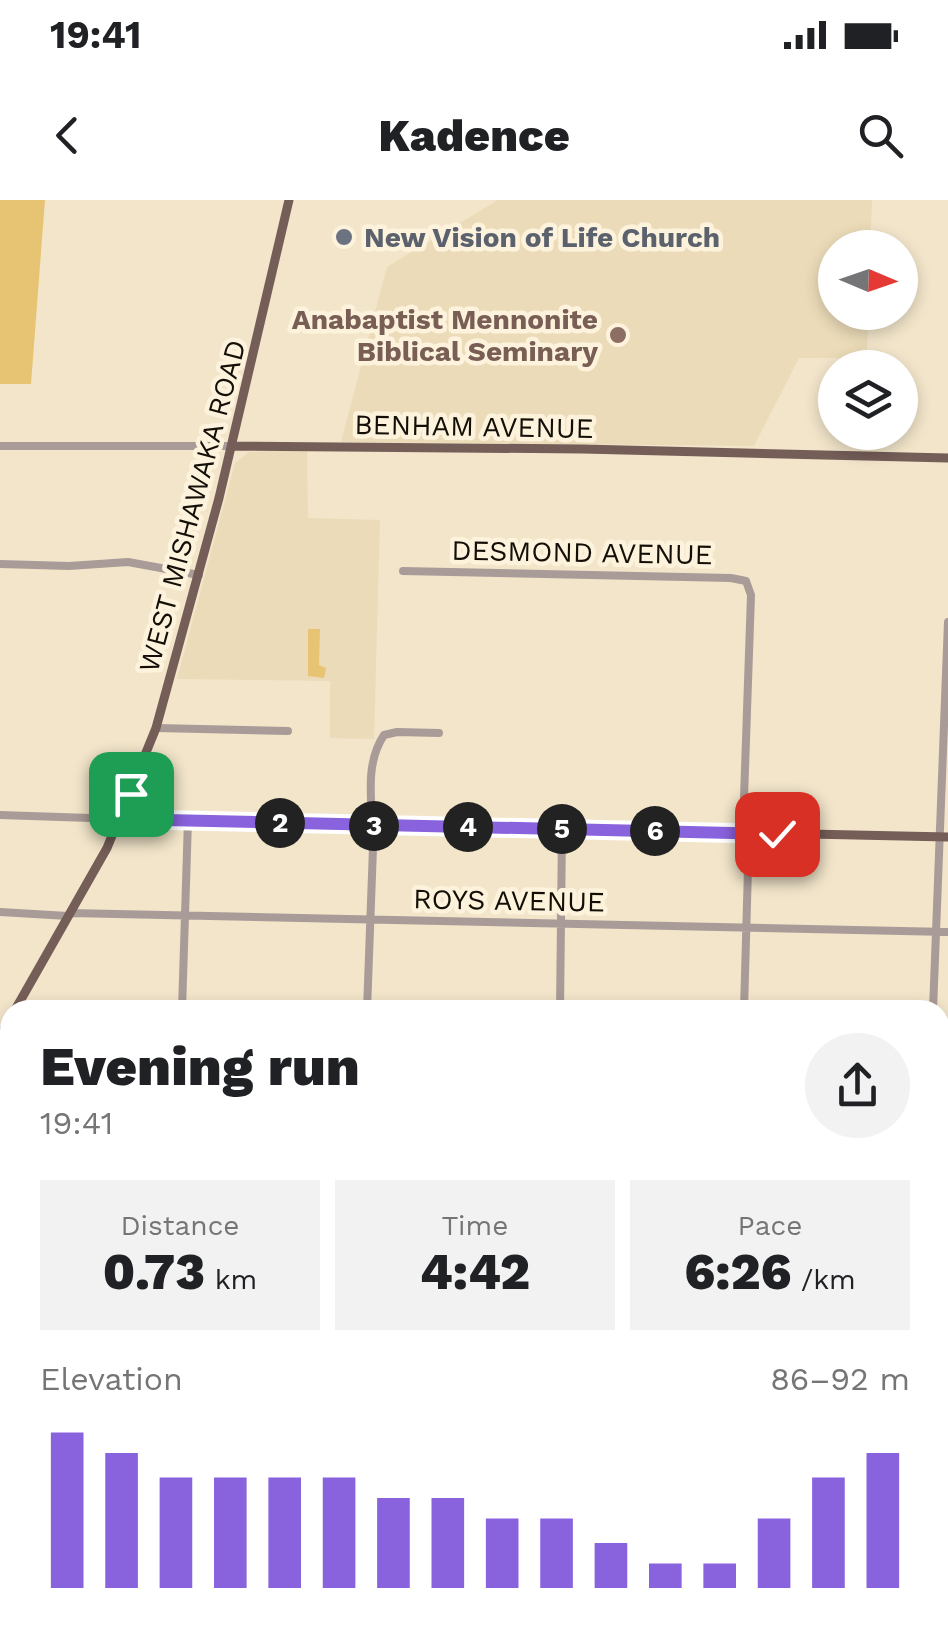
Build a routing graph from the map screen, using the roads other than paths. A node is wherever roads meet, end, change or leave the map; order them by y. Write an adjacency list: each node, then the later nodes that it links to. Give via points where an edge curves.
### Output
1 (289, 200): 3 (main road, WEST MISHAWAKA ROAD)
2 (0, 446): 3 (street, BENHAM AVENUE)
3 (232, 446): 4 (main road, BENHAM AVENUE); 7 (main road, WEST MISHAWAKA ROAD)
4 (948, 458)
5 (0, 564): 7 (street, via 128,562)
6 (402, 571): 17 (street, DESMOND AVENUE, via 746,580)
7 (199, 574): 9 (main road, WEST MISHAWAKA ROAD)
8 (948, 622): 18 (street)
9 (156, 728): 10 (street); 13 (main road, WEST MISHAWAKA ROAD)
10 (288, 731)
11 (439, 733): 15 (street, via 384,735 374,749)
12 (0, 815): 13 (street)
13 (120, 819): 14 (main road); 20 (main road, WEST MISHAWAKA ROAD)
14 (188, 820): 15 (main road); 21 (street)
15 (372, 826): 16 (main road); 22 (street)
16 (562, 829): 17 (main road); 23 (street)
17 (748, 833): 18 (main road); 24 (street, DESMOND AVENUE)
18 (943, 837): 25 (street)
19 (0, 912): 20 (street, ROYS AVENUE)
20 (69, 914): 21 (street, ROYS AVENUE); 27 (main road, WEST MISHAWAKA ROAD)
21 (185, 915): 22 (street, ROYS AVENUE); 28 (street)
22 (370, 920): 23 (street, ROYS AVENUE); 29 (street)
23 (560, 924): 24 (street, ROYS AVENUE); 30 (street)
24 (746, 928): 25 (street, ROYS AVENUE); 31 (street, DESMOND AVENUE)
25 (935, 932): 26 (street, ROYS AVENUE); 32 (street)
26 (948, 932)
27 (21, 1000)
28 (182, 1000)
29 (367, 1000)
30 (560, 1000)
31 (744, 1000)
32 (933, 1000)

